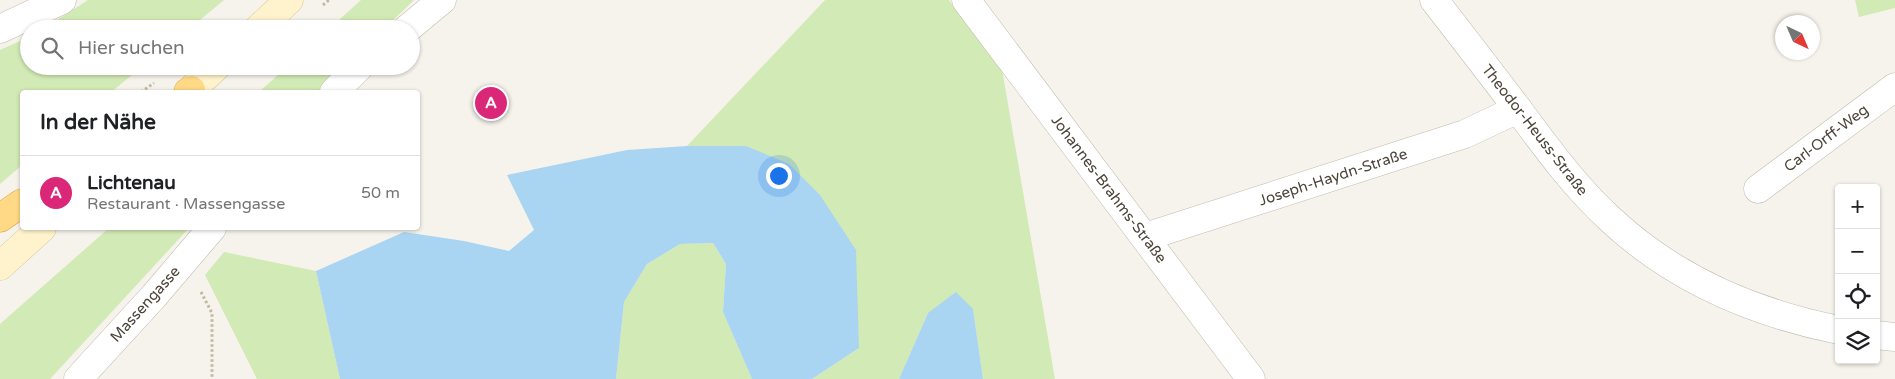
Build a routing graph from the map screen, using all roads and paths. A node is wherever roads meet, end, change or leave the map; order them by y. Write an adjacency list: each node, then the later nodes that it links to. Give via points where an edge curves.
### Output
1 (62, 0): 8 (street)
2 (289, 0): 6 (main road)
3 (442, 0): 7 (street)
4 (966, 0): 20 (street, Johannes-Brahms-Straße)
5 (1434, 0): 14 (street, Theodor-Heuss-Straße)
6 (268, 20)
7 (418, 20)
8 (0, 29)
9 (207, 75): 12 (main road)
10 (351, 75): 13 (street)
11 (1895, 87): 15 (street, Carl-Orff-Weg)
12 (191, 90)
13 (336, 90)
14 (1518, 109): 20 (street, Joseph-Haydn-Straße, via 1465,134); 23 (street, Theodor-Heuss-Straße, via 1593,203 1658,257 1689,277 1752,306)
15 (1758, 189)
16 (20, 204): 17 (highway)
17 (0, 218)
18 (40, 230): 22 (main road)
19 (210, 230): 21 (street, Massengasse)
20 (1145, 237): 28 (street, Johannes-Brahms-Straße)
21 (184, 260): 26 (street, Massengasse); 27 (path, via 212,313)
22 (0, 266)
23 (1835, 329)
24 (1880, 335): 25 (street)
25 (1895, 337)
26 (78, 379)
27 (212, 379)
28 (1251, 379)

